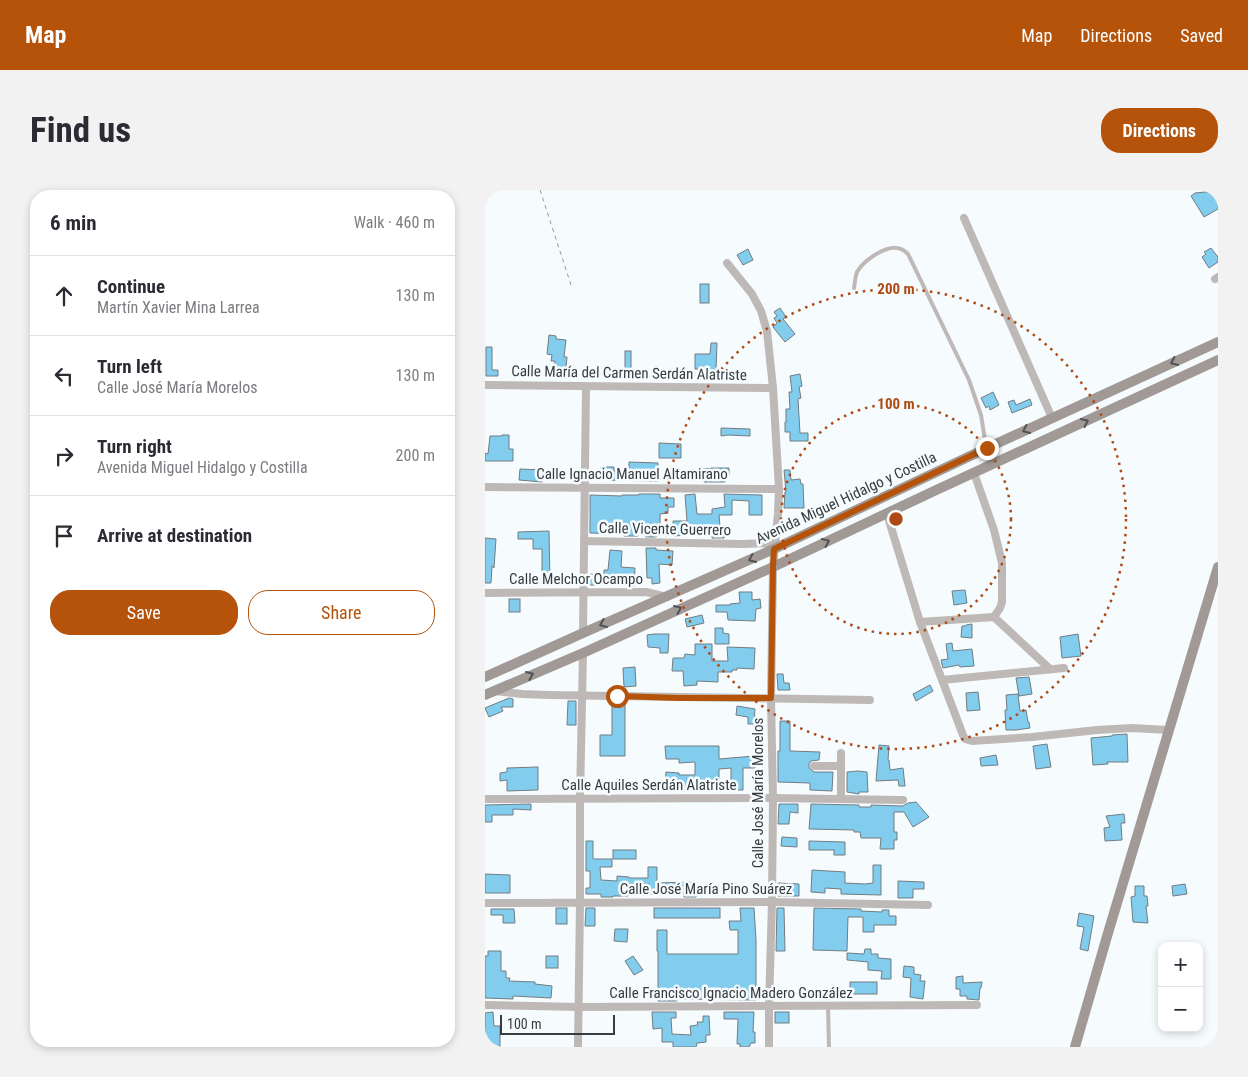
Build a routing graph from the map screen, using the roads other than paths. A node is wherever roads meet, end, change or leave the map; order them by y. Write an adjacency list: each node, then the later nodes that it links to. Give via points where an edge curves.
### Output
1 (964, 218): 9 (street)
2 (727, 263): 8 (street, Calle José María Morelos, via 761,311 767,331)
3 (854, 288): 10 (lane, via 856,274 871,257 889,248 901,249 908,254 969,380 981,415)
4 (1218, 342): 9 (main road, Avenida Miguel Hidalgo y Costilla, one-way to 9)
5 (1218, 360): 11 (main road, Avenida Miguel Hidalgo y Costilla, one-way to 5)
6 (485, 384): 7 (street, Calle María del Carmen Serdán Alatriste)
7 (586, 386): 8 (street, Calle María del Carmen Serdán Alatriste); 13 (street)
8 (773, 388): 14 (street, Calle José María Morelos)
9 (1052, 418): 10 (main road, Avenida Miguel Hidalgo y Costilla, one-way to 10)
10 (987, 448): 17 (main road, Avenida Miguel Hidalgo y Costilla)
11 (974, 473): 15 (main road, Avenida Miguel Hidalgo y Costilla); 23 (street, via 1002,563 1002,602)
12 (485, 487): 13 (street, Calle Ignacio Manuel Altamirano)
13 (585, 488): 14 (street, Calle Ignacio Manuel Altamirano); 16 (street)
14 (779, 489): 17 (street, Calle José María Morelos)
15 (887, 514): 18 (main road, Avenida Miguel Hidalgo y Costilla, one-way to 15); 24 (street)
16 (584, 541): 17 (street, Calle Vicente Guerrero); 21 (street)
17 (775, 546): 18 (street, Calle José María Morelos); 22 (main road, Avenida Miguel Hidalgo y Costilla, one-way to 22)
18 (773, 567): 26 (main road, Avenida Miguel Hidalgo y Costilla, one-way to 18); 33 (street, Calle José María Morelos)
19 (1218, 567): 35 (main road)
20 (485, 593): 21 (street, Calle Melchor Ocampo)
21 (583, 593): 22 (street, Calle Melchor Ocampo, via 647,592); 25 (street)
22 (667, 597): 25 (main road, Avenida Miguel Hidalgo y Costilla, one-way to 25)
23 (994, 617): 24 (street); 28 (street)
24 (920, 622): 30 (street)
25 (583, 633): 29 (main road, Avenida Miguel Hidalgo y Costilla)
26 (583, 653): 31 (main road, Avenida Miguel Hidalgo y Costilla, one-way to 26); 32 (street)
27 (1064, 668): 28 (street)
28 (1050, 669): 30 (street)
29 (485, 677)
30 (942, 680): 35 (street, via 963,735 972,741 1132,728)
31 (489, 693): 32 (street)
32 (582, 696): 33 (street); 41 (street)
33 (771, 698): 34 (street); 40 (street, Calle José María Morelos)
34 (871, 700)
35 (1168, 730): 56 (main road)
36 (841, 753): 38 (street)
37 (814, 766): 38 (street)
38 (841, 766): 42 (street)
39 (485, 798): 41 (street, Calle Aquiles Serdán Alatriste)
40 (773, 798): 41 (street, Calle Aquiles Serdán Alatriste); 42 (street, Calle Aquiles Serdán Alatriste); 44 (street, Calle José María Morelos)
41 (580, 799): 46 (street)
42 (841, 799): 43 (street, Calle Aquiles Serdán Alatriste)
43 (903, 800)
44 (772, 902): 46 (street, Calle José María Pino Suárez); 47 (street, Calle José María Pino Suárez); 51 (street, Calle José María Morelos)
45 (485, 903): 46 (street, Calle José María Pino Suárez)
46 (580, 903): 50 (street)
47 (928, 905)
48 (977, 1005): 52 (street, Calle Francisco Ignacio Madero González)
49 (485, 1006): 50 (street, Calle Francisco Ignacio Madero González)
50 (579, 1006): 51 (street, Calle Francisco Ignacio Madero González); 53 (street)
51 (769, 1006): 52 (street, Calle Francisco Ignacio Madero González); 54 (street, Calle José María Morelos)
52 (827, 1006): 55 (lane)
53 (578, 1047)
54 (769, 1047)
55 (829, 1047)
56 (1075, 1047)

